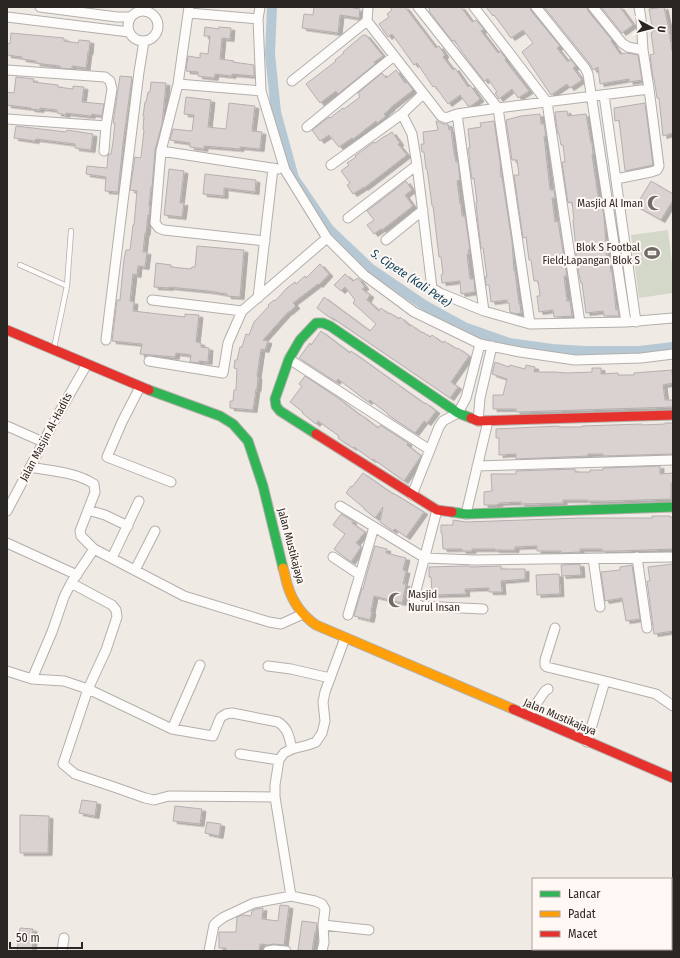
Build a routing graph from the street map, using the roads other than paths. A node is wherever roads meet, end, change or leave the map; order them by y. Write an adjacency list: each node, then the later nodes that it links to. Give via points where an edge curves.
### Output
1 (40, 7): 12 (street)
2 (260, 7): 13 (street)
3 (368, 7): 14 (street)
4 (418, 7): 28 (street)
5 (474, 7): 27 (street)
6 (536, 7): 26 (street, via 585,68)
7 (593, 7): 17 (street, via 622,43)
8 (639, 7): 17 (street)
9 (189, 10): 13 (street); 21 (street)
10 (153, 11): 12 (street, via 140,10); 16 (street, via 157,31 152,38)
11 (7, 17): 15 (street)
12 (130, 17): 15 (street, via 127,27)
13 (258, 19): 23 (street)
14 (366, 21): 18 (street); 20 (street)
15 (129, 32): 16 (street, via 135,39)
16 (144, 41): 59 (street)
17 (643, 50): 22 (street)
18 (394, 56): 24 (street); 33 (street)
19 (7, 70): 32 (street, via 105,77 110,81 112,89)
20 (292, 80)
21 (178, 84): 23 (street); 35 (street)
22 (649, 89): 25 (street); 40 (street, via 659,166 651,172)
23 (261, 91): 39 (street)
24 (423, 94): 29 (street); 30 (street, via 441,116 446,118)
25 (604, 95): 26 (street); 40 (street)
26 (592, 96): 27 (street); 54 (street)
27 (547, 102): 28 (street); 57 (street)
28 (498, 108): 30 (street); 56 (street)
29 (402, 114): 36 (street); 37 (street, via 412,134)
30 (458, 114): 52 (street)
31 (7, 119): 32 (street)
32 (106, 126): 34 (street)
33 (307, 127)
34 (104, 151)
35 (161, 151): 38 (street); 46 (street, via 155,223 159,228)
36 (331, 165)
37 (417, 165): 41 (street); 42 (street)
38 (273, 168): 39 (street); 46 (street)
39 (285, 170): 44 (street)
40 (616, 179): 55 (street)
41 (423, 210): 45 (street); 52 (street, via 432,288)
42 (348, 218)
43 (71, 232): 48 (lane)
44 (327, 238): 49 (street); 60 (street, via 364,275 414,312)
45 (386, 240)
46 (264, 241): 49 (street)
47 (20, 265): 48 (lane)
48 (67, 286): 62 (lane)
49 (258, 298): 51 (street)
50 (152, 300): 51 (street)
51 (242, 311): 65 (street, via 228,343 223,373)
52 (484, 311): 56 (street)
53 (673, 318): 55 (street)
54 (626, 322): 55 (street); 57 (street)
55 (636, 322)
56 (530, 324): 57 (street)
57 (580, 324)
58 (7, 330): 62 (street, Jalan Mustikajaya)
59 (106, 340)
60 (480, 344): 61 (street); 68 (street, via 466,398)
61 (492, 346): 63 (street, via 575,360 641,358); 70 (street, via 480,398)
62 (54, 350): 66 (street, Jalan Mustikajaya)
63 (673, 354)
64 (289, 359): 68 (street, via 300,340 316,323 324,323); 74 (street); 79 (street, via 274,399 280,412)
65 (149, 361)
66 (87, 364): 67 (street, Jalan Mustikajaya); 73 (street, Jalan Masjin Al-Hadits)
67 (140, 387): 78 (street, via 107,457); 104 (street, Jalan Mustikajaya, via 220,416 233,424 248,441 263,486 288,587)
68 (458, 413): 70 (street); 74 (street, via 443,421)
69 (673, 415): 71 (street)
70 (478, 421): 71 (street)
71 (488, 421): 76 (street)
72 (7, 426): 73 (street)
73 (43, 442): 77 (street, Jalan Masjin Al-Hadits)
74 (430, 450): 79 (street)
75 (673, 460): 76 (street)
76 (477, 466): 86 (street)
77 (30, 467): 83 (street, Jalan Masjin Al-Hadits); 84 (street, via 79,476 94,484 95,492)
78 (171, 482)
79 (412, 495): 85 (street)
80 (140, 501): 87 (street)
81 (340, 506): 88 (street)
82 (673, 507): 86 (street)
83 (7, 510)
84 (88, 510): 87 (street); 91 (street, via 80,531 81,536)
85 (437, 510): 86 (street); 96 (street)
86 (466, 514)
87 (128, 526): 95 (street)
88 (374, 527): 96 (street); 100 (street)
89 (155, 532): 98 (street)
90 (7, 543): 99 (street)
91 (94, 549): 95 (street); 99 (street)
92 (673, 556): 94 (street)
93 (333, 557): 100 (street)
94 (637, 557): 97 (street); 107 (street)
95 (112, 558): 98 (street)
96 (424, 558): 97 (street); 103 (street, via 414,598 417,604)
97 (593, 558): 102 (street)
98 (135, 570): 104 (street, via 184,596 269,622 281,624)
99 (77, 575): 101 (street)
100 (360, 575): 105 (street)
101 (71, 583): 113 (street); 115 (street, via 112,605 116,610 117,617 106,650)
102 (600, 608)
103 (483, 609)
104 (303, 614): 108 (street, Jalan Mustikajaya, via 316,625)
105 (348, 615)
106 (555, 628): 114 (street, via 545,660 546,667)
107 (647, 628)
108 (345, 638): 112 (street); 118 (street, Jalan Mustikajaya)
109 (200, 665): 119 (street)
110 (268, 666): 112 (street)
111 (7, 671): 113 (street)
112 (330, 678): 121 (street, via 323,702 325,721 322,733 316,742)
113 (32, 679): 115 (street, via 64,682)
114 (605, 681): 117 (street, via 656,694); 120 (street)
115 (88, 688): 119 (street); 125 (street, via 63,764 75,774 154,800 169,796)
116 (548, 689): 118 (street)
117 (673, 706)
118 (528, 716): 120 (street, Jalan Mustikajaya)
119 (172, 729): 121 (street, via 213,736 221,717 232,713 284,725)
120 (587, 742): 124 (street, Jalan Mustikajaya)
121 (292, 749): 123 (street, via 284,753)
122 (240, 754): 123 (street)
123 (279, 760): 125 (street)
124 (673, 778)
125 (275, 797): 126 (street)
126 (291, 896): 127 (street, via 322,904 325,909); 131 (street, via 254,903 224,917 214,925)
127 (323, 925): 128 (street); 134 (street)
128 (369, 930)
129 (64, 938): 130 (street)
130 (62, 951)
131 (209, 951)
132 (268, 951): 133 (street)
133 (286, 951)
134 (322, 951)

